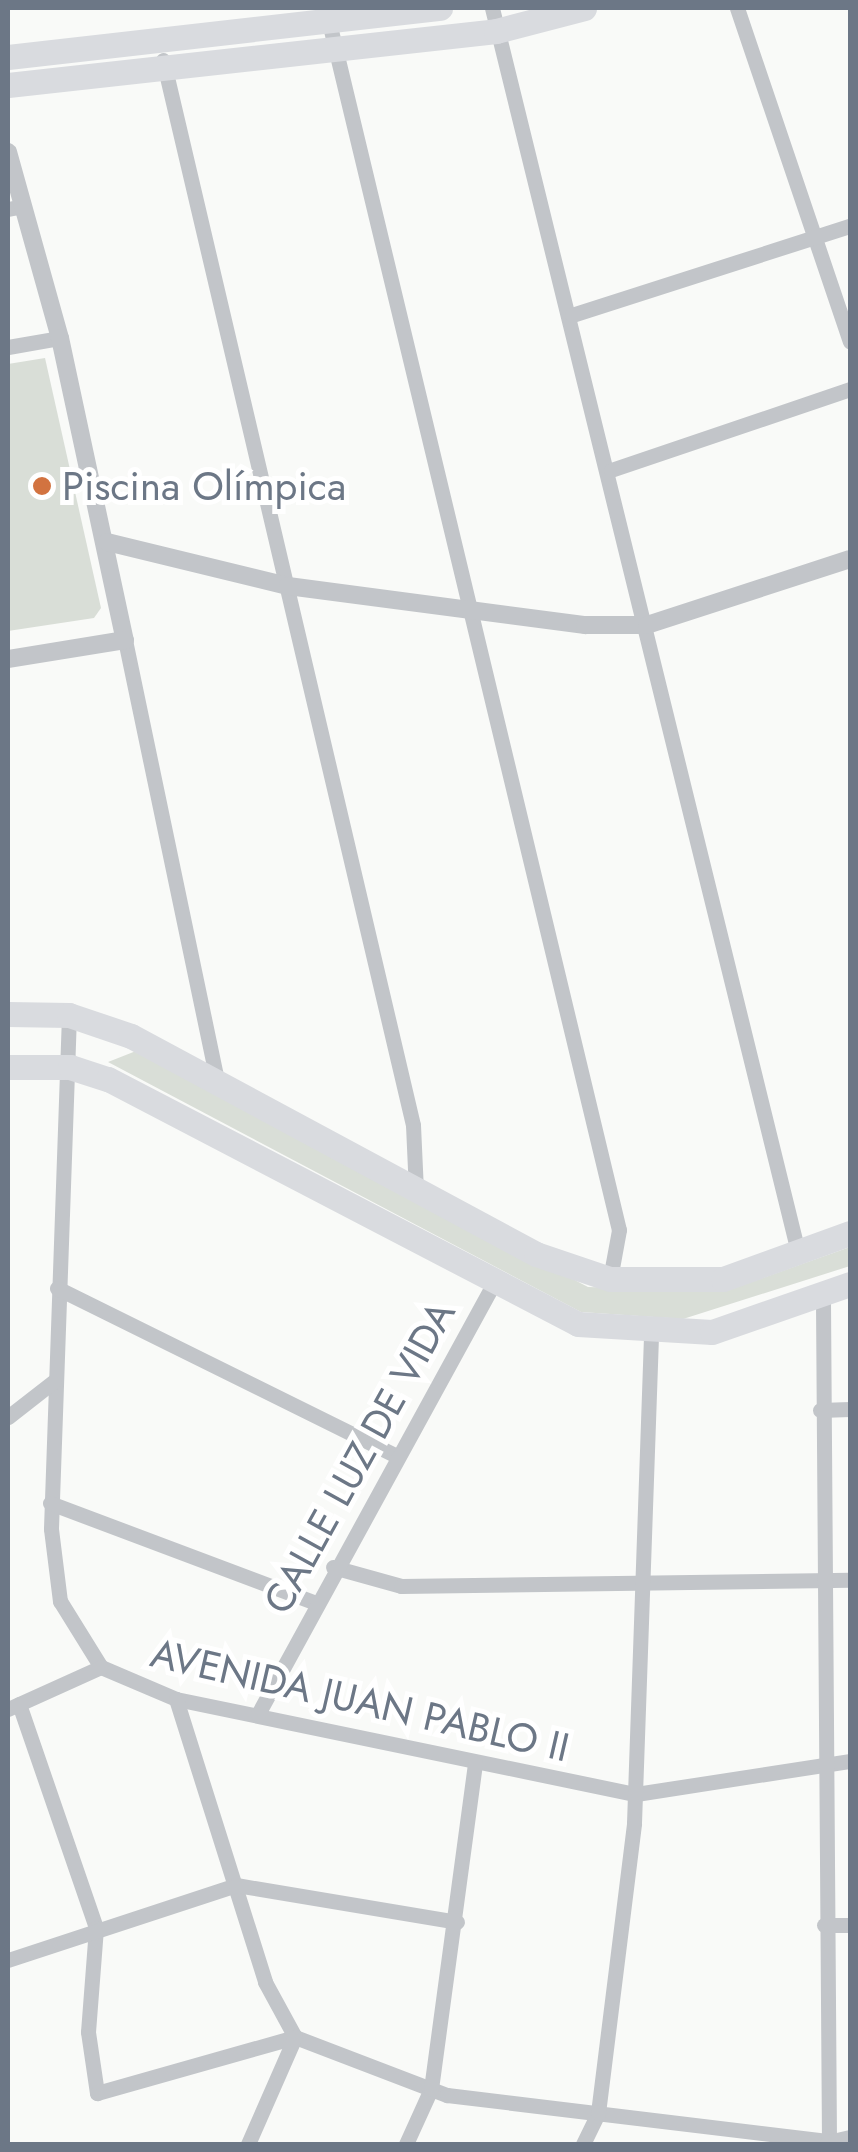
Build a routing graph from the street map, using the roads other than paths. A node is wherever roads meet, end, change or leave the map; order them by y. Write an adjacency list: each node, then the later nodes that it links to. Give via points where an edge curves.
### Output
1 (440, 8): 6 (highway)
2 (584, 8): 5 (highway)
3 (737, 8): 15 (street)
4 (267, 19): 6 (highway); 7 (highway)
5 (494, 19): 8 (highway); 16 (street)
6 (329, 22): 8 (street)
7 (159, 42): 9 (highway); 10 (street)
8 (336, 49): 10 (highway); 25 (street)
9 (8, 56)
10 (165, 68): 11 (highway); 24 (street)
11 (8, 86)
12 (8, 152): 13 (street)
13 (15, 208): 17 (street)
14 (850, 226): 15 (street)
15 (815, 236): 16 (street); 18 (street)
16 (572, 315): 21 (street)
17 (60, 338): 19 (street); 22 (street)
18 (850, 342)
19 (8, 347)
20 (850, 389): 21 (street)
21 (611, 470): 26 (street)
22 (106, 542): 24 (street); 27 (street)
23 (850, 558): 26 (street)
24 (288, 586): 25 (street); 34 (street, via 413,1125)
25 (472, 616): 26 (street); 37 (street, via 619,1230)
26 (647, 624): 36 (street)
27 (125, 640): 28 (street); 33 (street)
28 (8, 659)
29 (8, 1014): 30 (highway)
30 (69, 1016): 32 (street, AVENIDA JUAN PABLO II); 33 (highway)
31 (8, 1067): 32 (highway)
32 (70, 1067): 39 (highway, via 146,1098); 40 (street, AVENIDA JUAN PABLO II)
33 (217, 1080): 34 (highway)
34 (416, 1190): 37 (highway, via 536,1254)
35 (850, 1233): 36 (highway)
36 (799, 1256): 37 (highway, via 699,1283)
37 (610, 1279)
38 (850, 1284): 41 (highway)
39 (492, 1286): 42 (highway, via 578,1324); 47 (street, CALLE LUZ DE VIDA)
40 (57, 1288): 43 (street, AVENIDA JUAN PABLO II); 47 (street)
41 (823, 1295): 42 (highway, via 712,1332); 45 (street)
42 (651, 1335): 52 (street)
43 (54, 1381): 46 (street); 48 (street, AVENIDA JUAN PABLO II)
44 (850, 1409): 45 (street)
45 (820, 1410): 50 (street)
46 (8, 1417)
47 (393, 1454): 49 (street, CALLE LUZ DE VIDA)
48 (50, 1504): 53 (street); 54 (street, AVENIDA JUAN PABLO II, via 60,1601)
49 (333, 1567): 52 (street, via 401,1586); 53 (street, CALLE LUZ DE VIDA)
50 (822, 1580): 51 (street); 52 (street); 60 (street)
51 (850, 1580)
52 (639, 1582): 61 (street)
53 (314, 1602): 57 (street, CALLE LUZ DE VIDA)
54 (101, 1666): 55 (street, AVENIDA JUAN PABLO II); 56 (street)
55 (176, 1699): 57 (street, AVENIDA JUAN PABLO II); 62 (street)
56 (13, 1706): 66 (street)
57 (258, 1714): 59 (street, AVENIDA JUAN PABLO II)
58 (850, 1761): 60 (street, AVENIDA JUAN PABLO II)
59 (476, 1763): 61 (street, AVENIDA JUAN PABLO II); 63 (street)
60 (823, 1764): 61 (street, AVENIDA JUAN PABLO II); 64 (street)
61 (636, 1794): 70 (street)
62 (236, 1885): 63 (street); 66 (street); 68 (street, via 265,1982)
63 (457, 1922): 69 (street)
64 (824, 1925): 65 (street); 72 (street)
65 (850, 1925)
66 (96, 1928): 67 (street); 68 (street, via 88,2032 97,2093)
67 (8, 1960)
68 (295, 2037): 69 (street); 73 (street)
69 (431, 2089): 70 (street); 74 (street)
70 (598, 2113): 72 (street); 75 (street)
71 (850, 2139): 72 (street)
72 (829, 2142)
73 (248, 2144)
74 (406, 2144)
75 (583, 2144)

